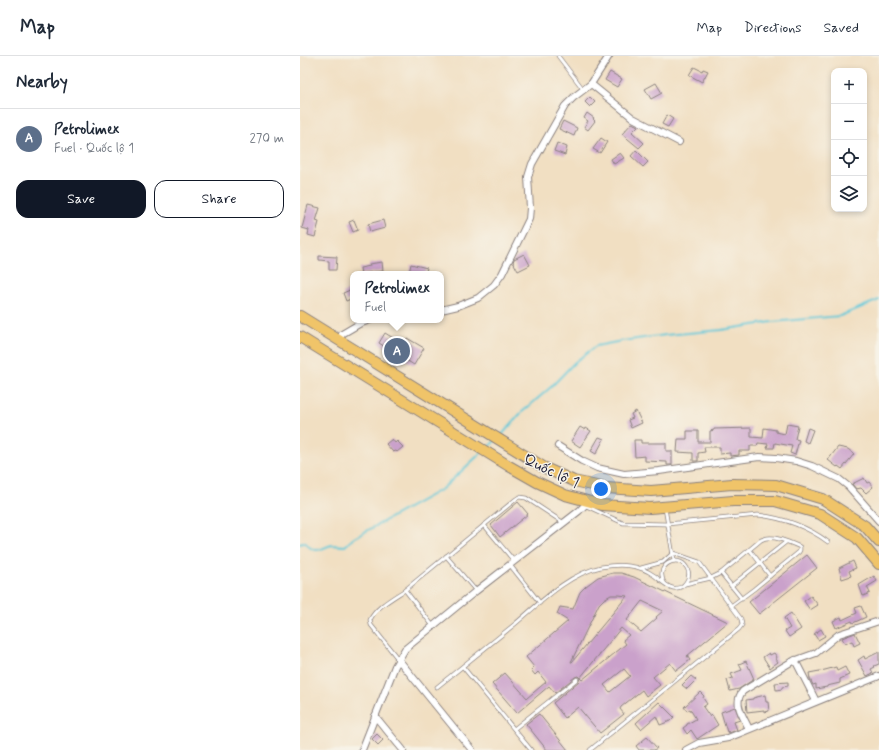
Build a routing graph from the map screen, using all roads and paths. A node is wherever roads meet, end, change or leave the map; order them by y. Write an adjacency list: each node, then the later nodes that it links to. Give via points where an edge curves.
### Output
1 (558, 56): 4 (lane)
2 (609, 56): 3 (street)
3 (591, 84): 4 (street); 5 (street, via 633,118)
4 (583, 89): 6 (street, via 561,112 530,168 529,219 502,274 494,285 478,298)
5 (679, 142)
6 (444, 309)
7 (300, 316): 10 (highway, Quốc lộ 1)
8 (362, 323): 10 (street, via 342,334)
9 (300, 337): 12 (highway, Quốc lộ 1)
10 (340, 341): 11 (highway, Quốc lộ 1)
11 (362, 354): 12 (highway); 14 (highway, Quốc lộ 1, via 545,468 574,481 606,488)
12 (354, 371): 15 (highway, Quốc lộ 1, via 537,482)
13 (558, 446): 17 (street, via 597,468 624,474 759,457 796,461 839,479)
14 (662, 490): 16 (highway); 23 (highway, Quốc lộ 1, via 732,484 776,486 823,499 865,526)
15 (587, 503): 16 (highway, Quốc lộ 1); 18 (street); 19 (lane, via 623,523)
16 (665, 507): 19 (lane); 30 (highway, Quốc lộ 1, via 733,501 775,501 820,514 857,538)
17 (879, 521)
18 (564, 522): 20 (lane, via 522,497); 28 (street)
19 (668, 524): 22 (lane, via 769,517 812,531); 25 (lane)
20 (484, 525): 26 (lane); 28 (lane)
21 (786, 542): 24 (lane, via 767,538); 29 (lane); 33 (lane, via 798,546 800,550)
22 (828, 542)
23 (879, 542)
24 (750, 550): 29 (lane); 32 (lane)
25 (673, 553): 27 (lane); 31 (lane, via 663,562); 34 (lane, via 697,560)
26 (446, 556): 38 (lane); 39 (lane)
27 (674, 561): 35 (lane, via 667,563 662,571); 36 (lane, via 681,562 687,568 688,577)
28 (512, 563): 39 (street); 41 (lane)
29 (760, 563): 33 (lane); 37 (lane)
30 (879, 564)
31 (641, 568): 35 (lane); 41 (lane, via 622,565 590,570 573,578)
32 (721, 574): 34 (lane); 37 (lane)
33 (770, 576): 40 (lane)
34 (711, 578): 36 (lane); 42 (lane)
35 (665, 584): 36 (lane, via 677,588)
36 (685, 584)
37 (731, 586): 40 (lane)
38 (404, 590): 44 (lane); 45 (lane, via 374,613 370,620)
39 (476, 591): 44 (street)
40 (742, 599): 42 (lane)
41 (540, 603): 47 (lane)
42 (731, 606): 59 (lane, via 742,621 740,628)
43 (879, 622): 46 (street, via 839,634 816,653)
44 (433, 626): 45 (street, via 410,644)
45 (398, 659): 52 (street); 57 (street)
46 (795, 660): 51 (street); 53 (street, via 740,694 738,704)
47 (463, 667): 50 (lane); 54 (lane)
48 (879, 676): 51 (street)
49 (577, 679): 54 (lane)
50 (437, 687)
51 (816, 702): 53 (street)
52 (375, 716): 55 (street); 56 (street)
53 (749, 728): 60 (street, via 728,738 699,743)
54 (514, 729): 58 (lane)
55 (362, 750)
56 (404, 750)
57 (472, 750)
58 (531, 750)
59 (590, 750)
60 (686, 750)

